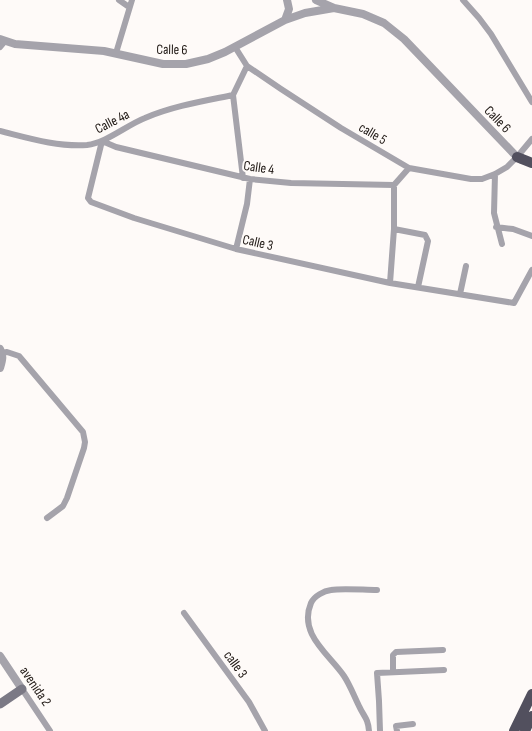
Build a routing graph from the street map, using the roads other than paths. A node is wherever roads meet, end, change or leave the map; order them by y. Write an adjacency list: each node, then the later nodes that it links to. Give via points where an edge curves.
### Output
1 (119, 0): 6 (street)
2 (132, 0): 6 (street)
3 (287, 0): 8 (street, via 289,9)
4 (316, 0): 7 (street, Calle 6)
5 (462, 0): 14 (street, via 491,34)
6 (129, 7): 11 (street)
7 (334, 8): 8 (street, Calle 6, via 305,13); 18 (street, Calle 6, via 363,14 384,23 404,39)
8 (285, 20): 10 (street, Calle 6)
9 (2, 43): 11 (street, Calle 6)
10 (235, 47): 11 (street, Calle 6, via 208,59 186,64 163,64); 12 (street, calle 5)
11 (116, 53)
12 (247, 66): 13 (street); 20 (street, calle 5, via 341,128)
13 (233, 95): 17 (street, Calle 4a, via 179,106 145,117); 22 (street)
14 (532, 102)
15 (0, 131): 17 (street, Calle 4a, via 51,143 88,144)
16 (532, 139): 18 (street, calle 5)
17 (102, 141): 22 (street, Calle 4, via 116,147); 29 (street, Calle 3, via 88,198 91,202)
18 (517, 157): 19 (highway); 21 (street, calle 5)
19 (532, 165)
20 (409, 168): 21 (street, calle 5, via 471,179 482,179); 24 (street)
21 (495, 174): 25 (street, via 493,208)
22 (243, 178): 23 (street, Calle 4)
23 (250, 179): 24 (street, Calle 4, via 291,183); 29 (street)
24 (394, 185): 26 (street)
25 (496, 227): 27 (street, via 513,229); 28 (street)
26 (394, 229): 32 (street); 33 (street, via 425,235 427,238)
27 (532, 236)
28 (502, 244)
29 (236, 249): 32 (street, Calle 3)
30 (466, 266): 34 (street)
31 (532, 270): 34 (street, Calle 3, via 514,303)
32 (390, 283): 33 (street, Calle 3)
33 (418, 287): 34 (street, Calle 3)
34 (460, 294)
35 (1, 351): 36 (street, via 3,359); 37 (street, via 19,356 84,432 84,448 63,506)
36 (0, 368)
37 (47, 518)
38 (377, 590): 51 (street, via 330,590 319,594 313,600 307,616 314,638 344,676 366,717)
39 (184, 613): 50 (street, calle 3, via 249,702)
40 (443, 650): 43 (street, via 396,652 393,656)
41 (0, 656): 44 (street, avenida 2)
42 (444, 670): 43 (street)
43 (393, 672): 52 (street, via 377,673)
44 (22, 690): 46 (main road); 49 (street, avenida 2)
45 (532, 694): 54 (highway)
46 (0, 704)
47 (532, 716): 55 (highway)
48 (413, 724): 53 (street, via 396,726)
49 (50, 731)
50 (265, 731)
51 (369, 731)
52 (380, 731)
53 (397, 731)
54 (514, 731)
55 (525, 731)

